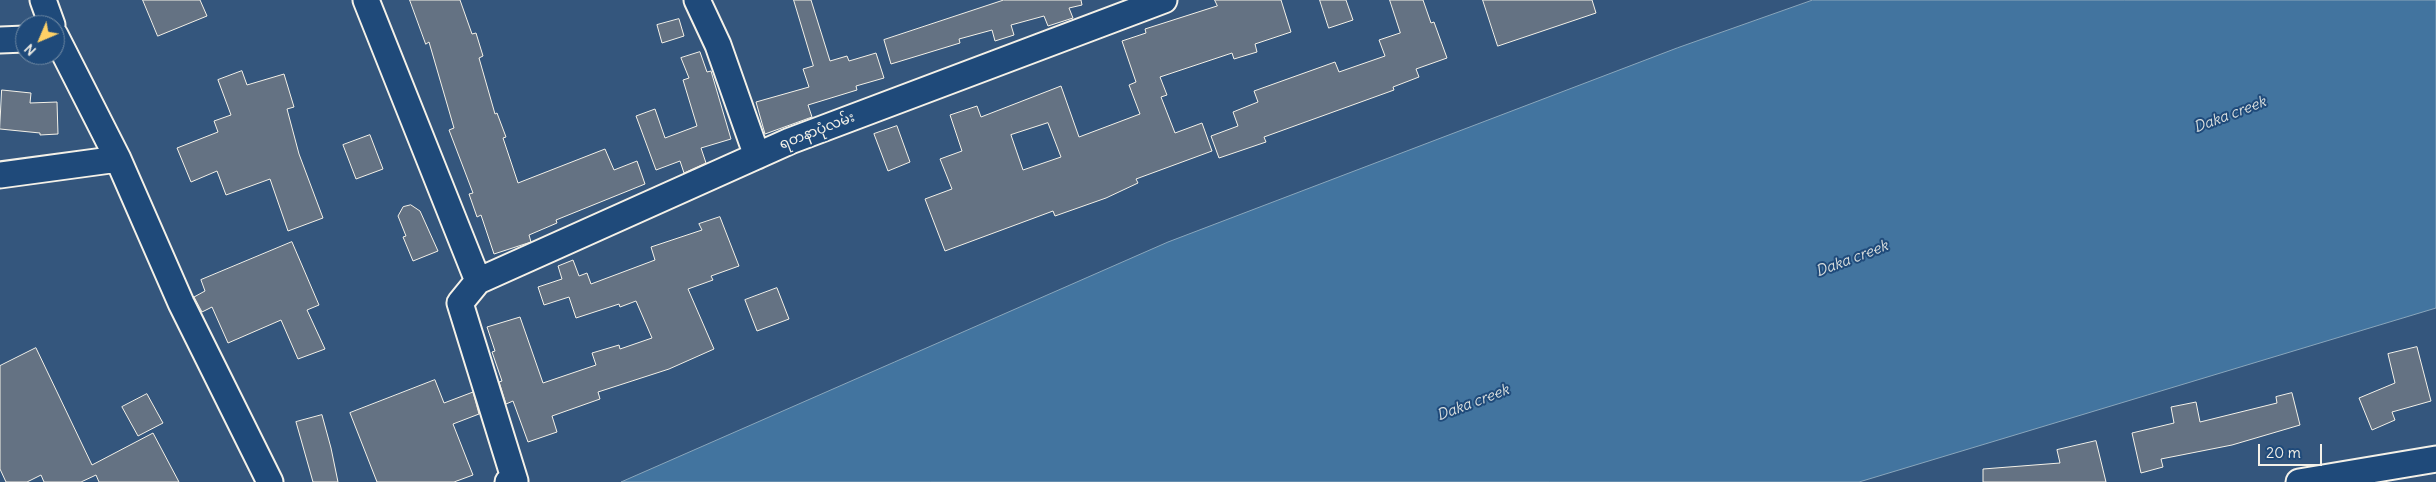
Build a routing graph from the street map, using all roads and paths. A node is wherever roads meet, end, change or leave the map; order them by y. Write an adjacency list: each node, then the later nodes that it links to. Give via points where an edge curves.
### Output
1 (43, 0): 5 (street)
2 (366, 0): 12 (street)
3 (697, 0): 9 (street, via 718,45)
4 (1164, 0): 9 (street, ရတနာပုံလမ်း, via 799,137)
5 (48, 15)
6 (15, 39): 7 (street)
7 (0, 40)
8 (65, 55): 10 (street)
9 (757, 156): 12 (street, ရတနာပုံလမ်း)
10 (118, 159): 11 (street); 14 (street, via 181,303)
11 (0, 175)
12 (478, 280): 15 (street, via 460,304 514,481)
13 (2436, 458): 16 (street)
14 (270, 482)
15 (508, 482)
16 (2299, 482)

